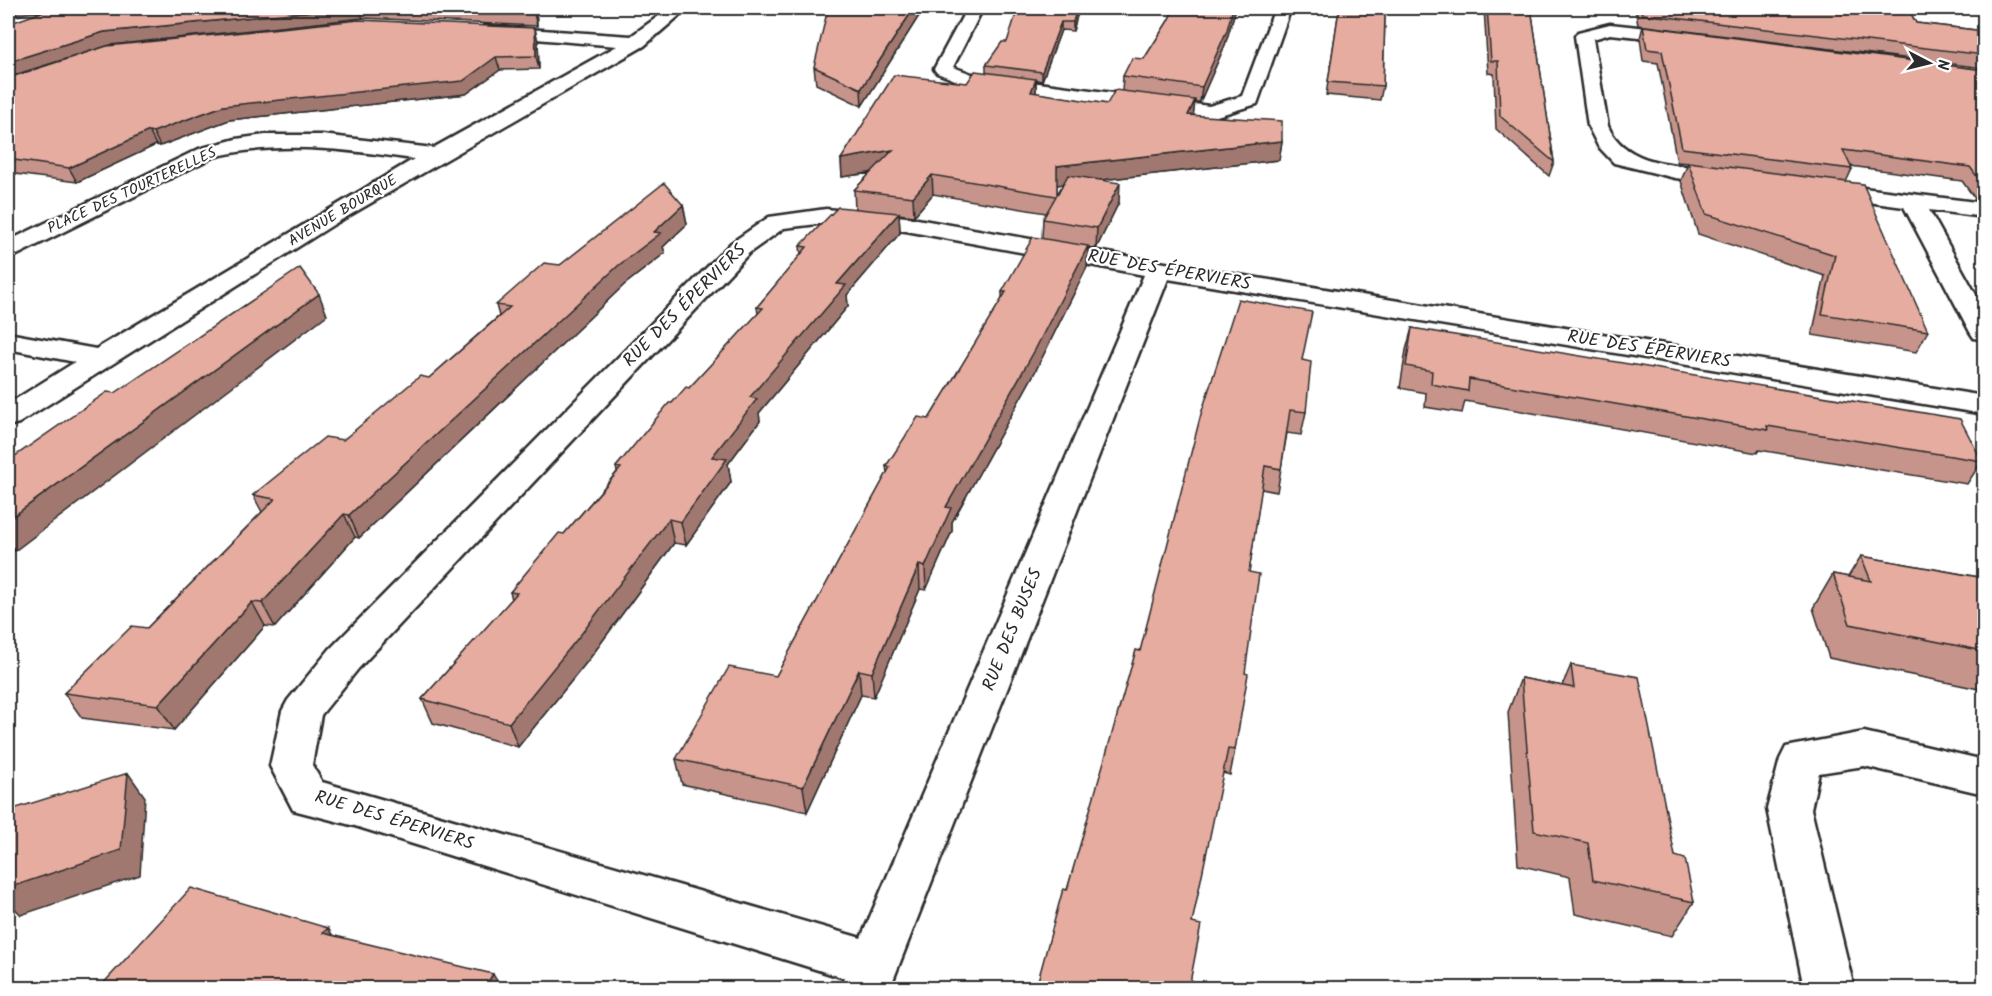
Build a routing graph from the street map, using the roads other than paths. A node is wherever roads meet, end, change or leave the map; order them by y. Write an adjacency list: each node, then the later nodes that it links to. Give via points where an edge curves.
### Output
1 (680, 8): 6 (street, AVENUE BOURQUE)
2 (975, 8): 3 (street, via 943,69 968,78 1210,112 1250,100)
3 (1283, 8)
4 (475, 29): 6 (street)
5 (1704, 39): 8 (street, via 1610,29 1584,36 1598,126 1605,142 1622,158 1675,171)
6 (638, 42): 7 (street, AVENUE BOURQUE)
7 (437, 155): 12 (street, PLACE DES TOURTERELLES, via 315,140 239,143 206,153); 16 (street, AVENUE BOURQUE)
8 (1747, 180)
9 (1806, 188): 10 (street)
10 (1913, 202): 11 (street); 14 (street)
11 (1984, 210)
12 (8, 250)
13 (1159, 270): 17 (street, RUE DES ÉPERVIERS); 20 (street, RUE DES BUSES); 20 (street, RUE DES ÉPERVIERS, via 906,224 826,216 777,222 740,248 344,659 302,711 291,766 309,797 355,808)
14 (1984, 332)
15 (8, 341): 16 (street)
16 (99, 358): 18 (street, AVENUE BOURQUE)
17 (1984, 405)
18 (8, 417)
19 (1984, 777): 21 (street, via 1864,749 1801,759 1790,809)
20 (870, 977)
21 (1829, 988)

